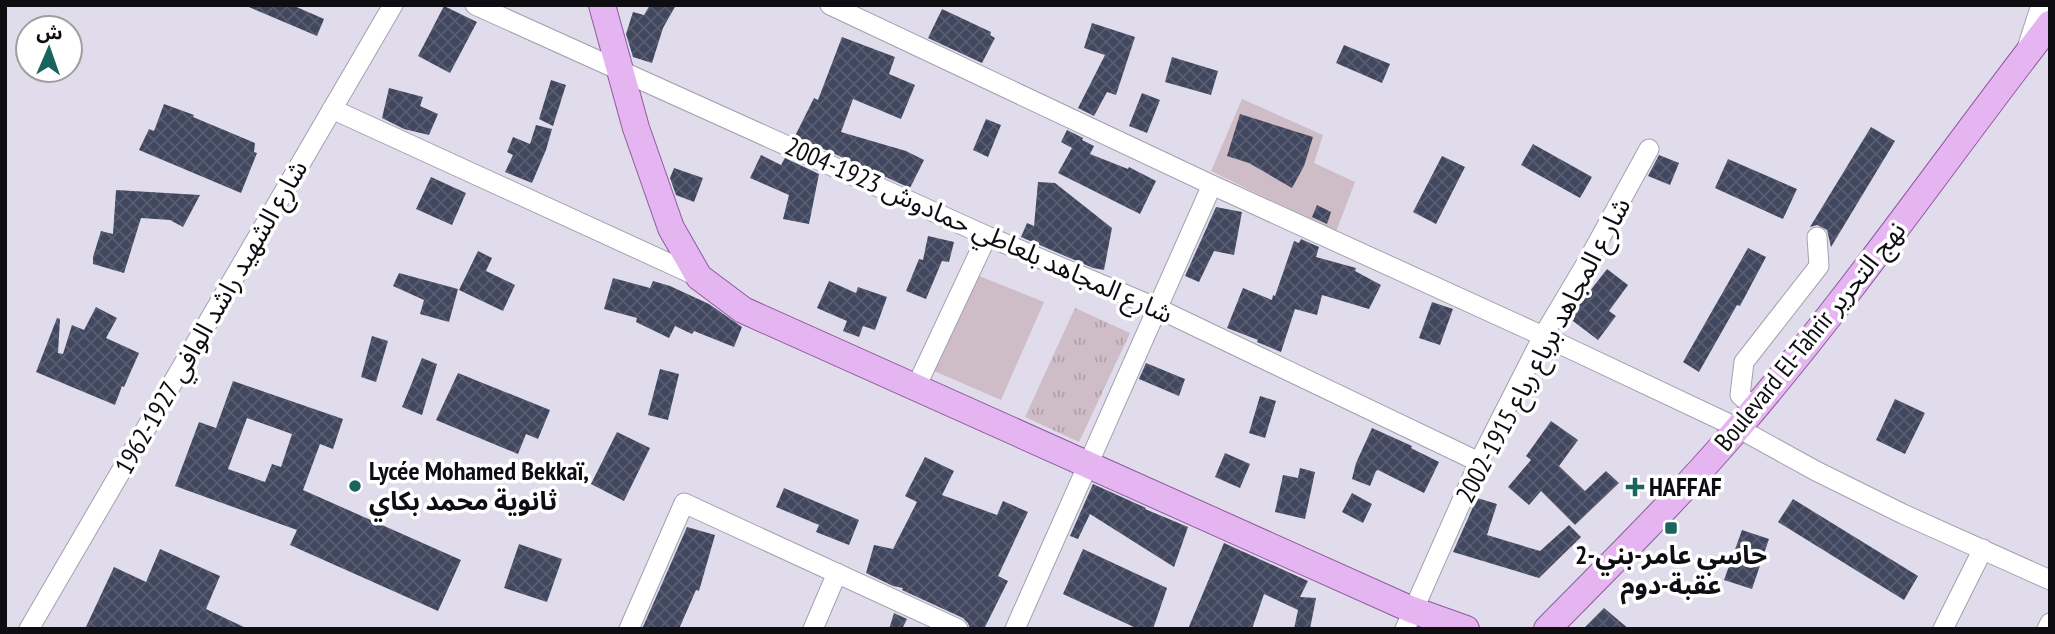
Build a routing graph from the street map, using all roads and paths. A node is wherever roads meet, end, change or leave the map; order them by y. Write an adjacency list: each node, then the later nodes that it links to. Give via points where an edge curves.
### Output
1 (393, 5): 9 (street, شارع الشهيد راشد الوافي 1927-1962)
2 (475, 5): 8 (street, شارع المجاهد بلعاطي حمادوش 1923-2004)
3 (601, 5): 8 (main road)
4 (830, 5): 11 (street)
5 (2041, 5): 7 (street)
6 (2050, 24): 7 (main road, Boulevard El-Tahrir نهج التحرير)
7 (2025, 56): 18 (main road, Boulevard El-Tahrir نهج التحرير, via 1878,254)
8 (620, 69): 12 (street, شارع المجاهد بلعاطي حمادوش 1923-2004); 14 (main road, via 671,228)
9 (332, 109): 14 (street); 26 (street, شارع الشهيد راشد الوافي 1927-1962)
10 (1649, 149): 16 (street, شار ع المجاهد برباع رباع 1915-2002)
11 (1212, 185): 15 (street); 16 (street)
12 (987, 236): 15 (street, شارع المجاهد بلعاطي حمادوش 1923-2004); 17 (street)
13 (1817, 237): 18 (street, via 1819,266 1744,362 1740,395)
14 (698, 277): 17 (main road, via 743,310)
15 (1157, 308): 19 (street, شارع المجاهد بلعاطي حمادوش 1923-2004); 20 (street)
16 (1543, 336): 18 (street); 19 (street, شار ع المجاهد برباع رباع 1915-2002)
17 (916, 387): 20 (main road)
18 (1746, 418): 21 (street, via 1841,483); 32 (main road, Boulevard El-Tahrir نهج التحرير)
19 (1479, 462): 24 (street, شار ع المجاهد برباع رباع 1915-2002)
20 (1088, 464): 24 (main road); 30 (street)
21 (1983, 549): 23 (street); 33 (street)
22 (837, 573): 27 (street, via 684,503); 28 (street); 29 (street)
23 (2050, 580)
24 (1409, 619): 31 (main road)
25 (2050, 623): 34 (street)
26 (29, 629)
27 (629, 629)
28 (813, 629)
29 (958, 629)
30 (1015, 629)
31 (1466, 629)
32 (1548, 629)
33 (1943, 629)
34 (2047, 629)

